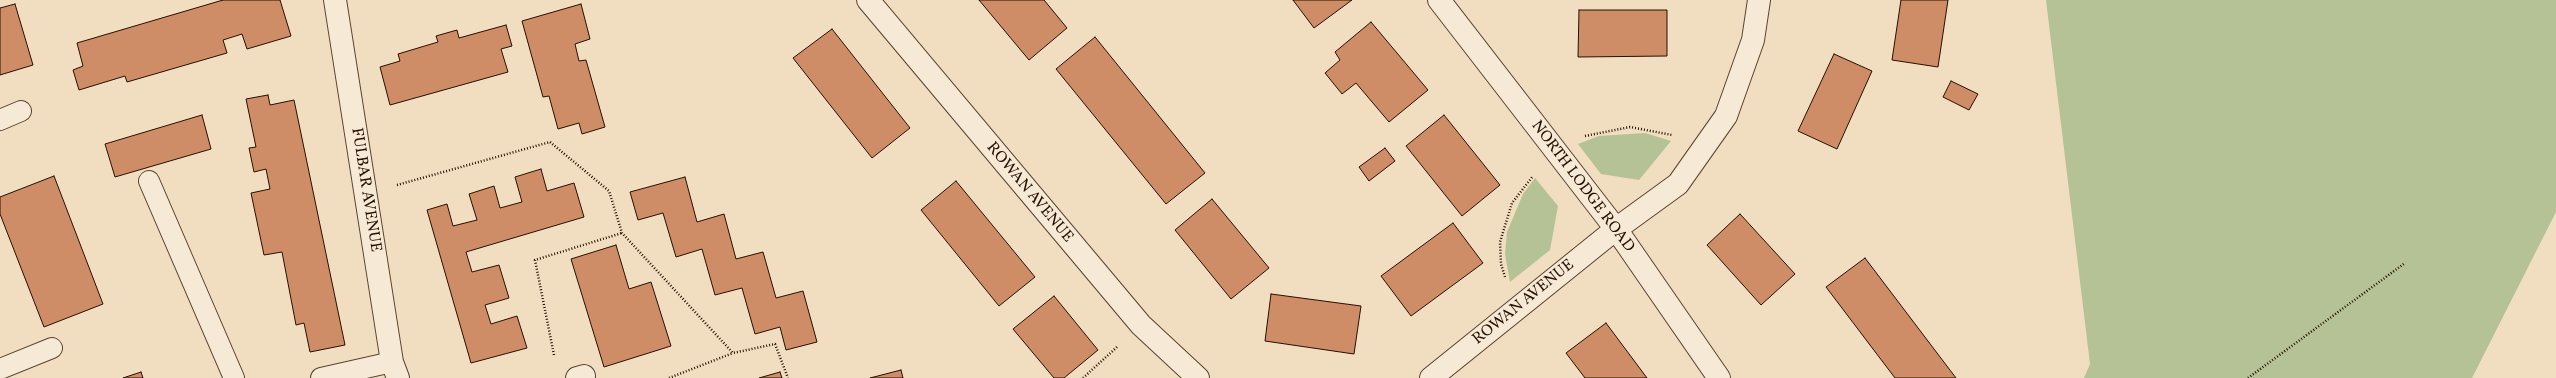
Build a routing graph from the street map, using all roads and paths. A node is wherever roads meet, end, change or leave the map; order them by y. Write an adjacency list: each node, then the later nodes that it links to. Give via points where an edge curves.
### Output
1 (335, 0): 8 (street, FULBAR AVENUE)
2 (868, 0): 12 (street, ROWAN AVENUE)
3 (1439, 0): 9 (street, NORTH LODGE ROAD)
4 (1759, 0): 9 (street, ROWAN AVENUE, via 1753,40 1726,116 1678,184)
5 (21, 111): 6 (lane)
6 (0, 120)
7 (148, 181): 18 (lane)
8 (365, 194): 10 (path, via 550,142 609,191); 17 (street, FULBAR AVENUE)
9 (1616, 229): 24 (street, ROWAN AVENUE); 25 (street, NORTH LODGE ROAD)
10 (622, 233): 14 (path); 15 (path, via 535,260)
11 (2404, 263): 26 (path)
12 (1141, 326): 22 (path); 23 (street, ROWAN AVENUE)
13 (52, 348): 16 (lane)
14 (733, 353): 20 (path); 21 (path, via 775,344)
15 (556, 363)
16 (0, 370)
17 (395, 370): 19 (lane)
18 (234, 378)
19 (322, 378)
20 (669, 378)
21 (788, 378)
22 (1083, 378)
23 (1198, 378)
24 (1431, 378)
25 (1719, 378)
26 (2248, 378)

